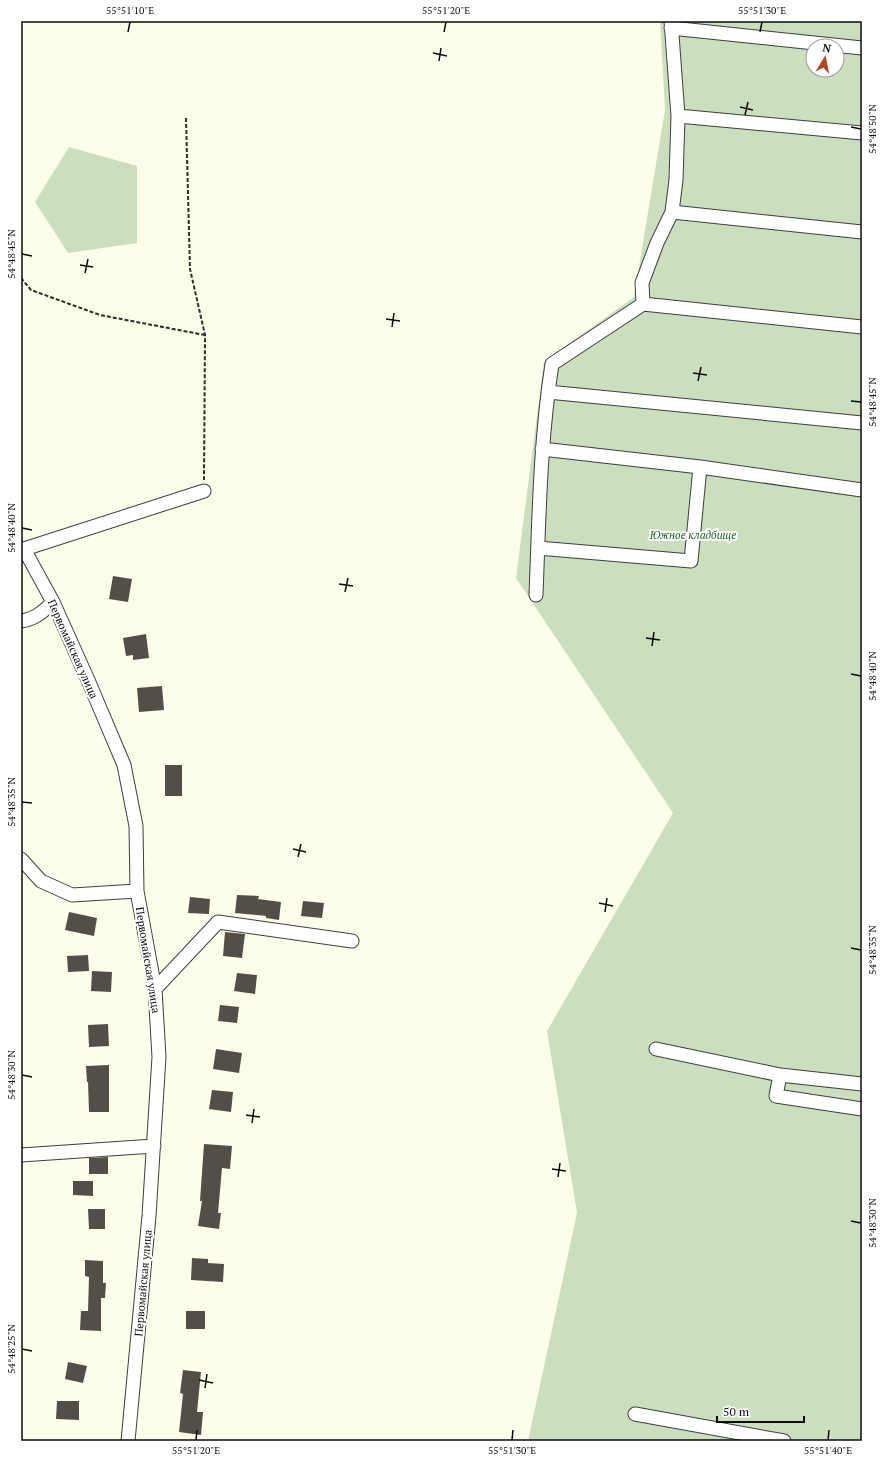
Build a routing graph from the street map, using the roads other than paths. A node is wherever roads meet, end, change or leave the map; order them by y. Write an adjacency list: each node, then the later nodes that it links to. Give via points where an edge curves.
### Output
1 (671, 25): 2 (street); 3 (street)
2 (862, 48)
3 (678, 116): 4 (street); 5 (street)
4 (862, 133)
5 (672, 212): 6 (street); 7 (street, via 642,283)
6 (862, 232)
7 (643, 304): 8 (street); 9 (street, via 552,364)
8 (862, 327)
9 (548, 392): 10 (street); 11 (street)
10 (862, 423)
11 (542, 448): 12 (street); 15 (street)
12 (700, 467): 13 (street); 15 (street, via 691,561)
13 (858, 487)
14 (204, 491): 16 (street)
15 (538, 548): 17 (street)
16 (22, 550): 18 (street, Первомайская улица)
17 (536, 595)
18 (53, 602): 19 (street, via 40,615); 21 (street, Первомайская улица, via 124,765 136,826)
19 (21, 621)
20 (21, 859): 21 (street, via 41,881 72,895)
21 (137, 891): 23 (street, Первомайская улица)
22 (352, 941): 23 (street, via 218,922)
23 (155, 989): 28 (street, Первомайская улица, via 159,1057)
24 (656, 1049): 25 (street)
25 (780, 1075): 26 (street); 27 (street, via 776,1096)
26 (862, 1084)
27 (862, 1108)
28 (154, 1146): 29 (street); 31 (street, Первомайская улица, via 150,1216)
29 (21, 1155)
30 (635, 1414): 32 (street)
31 (128, 1441)
32 (784, 1441)

